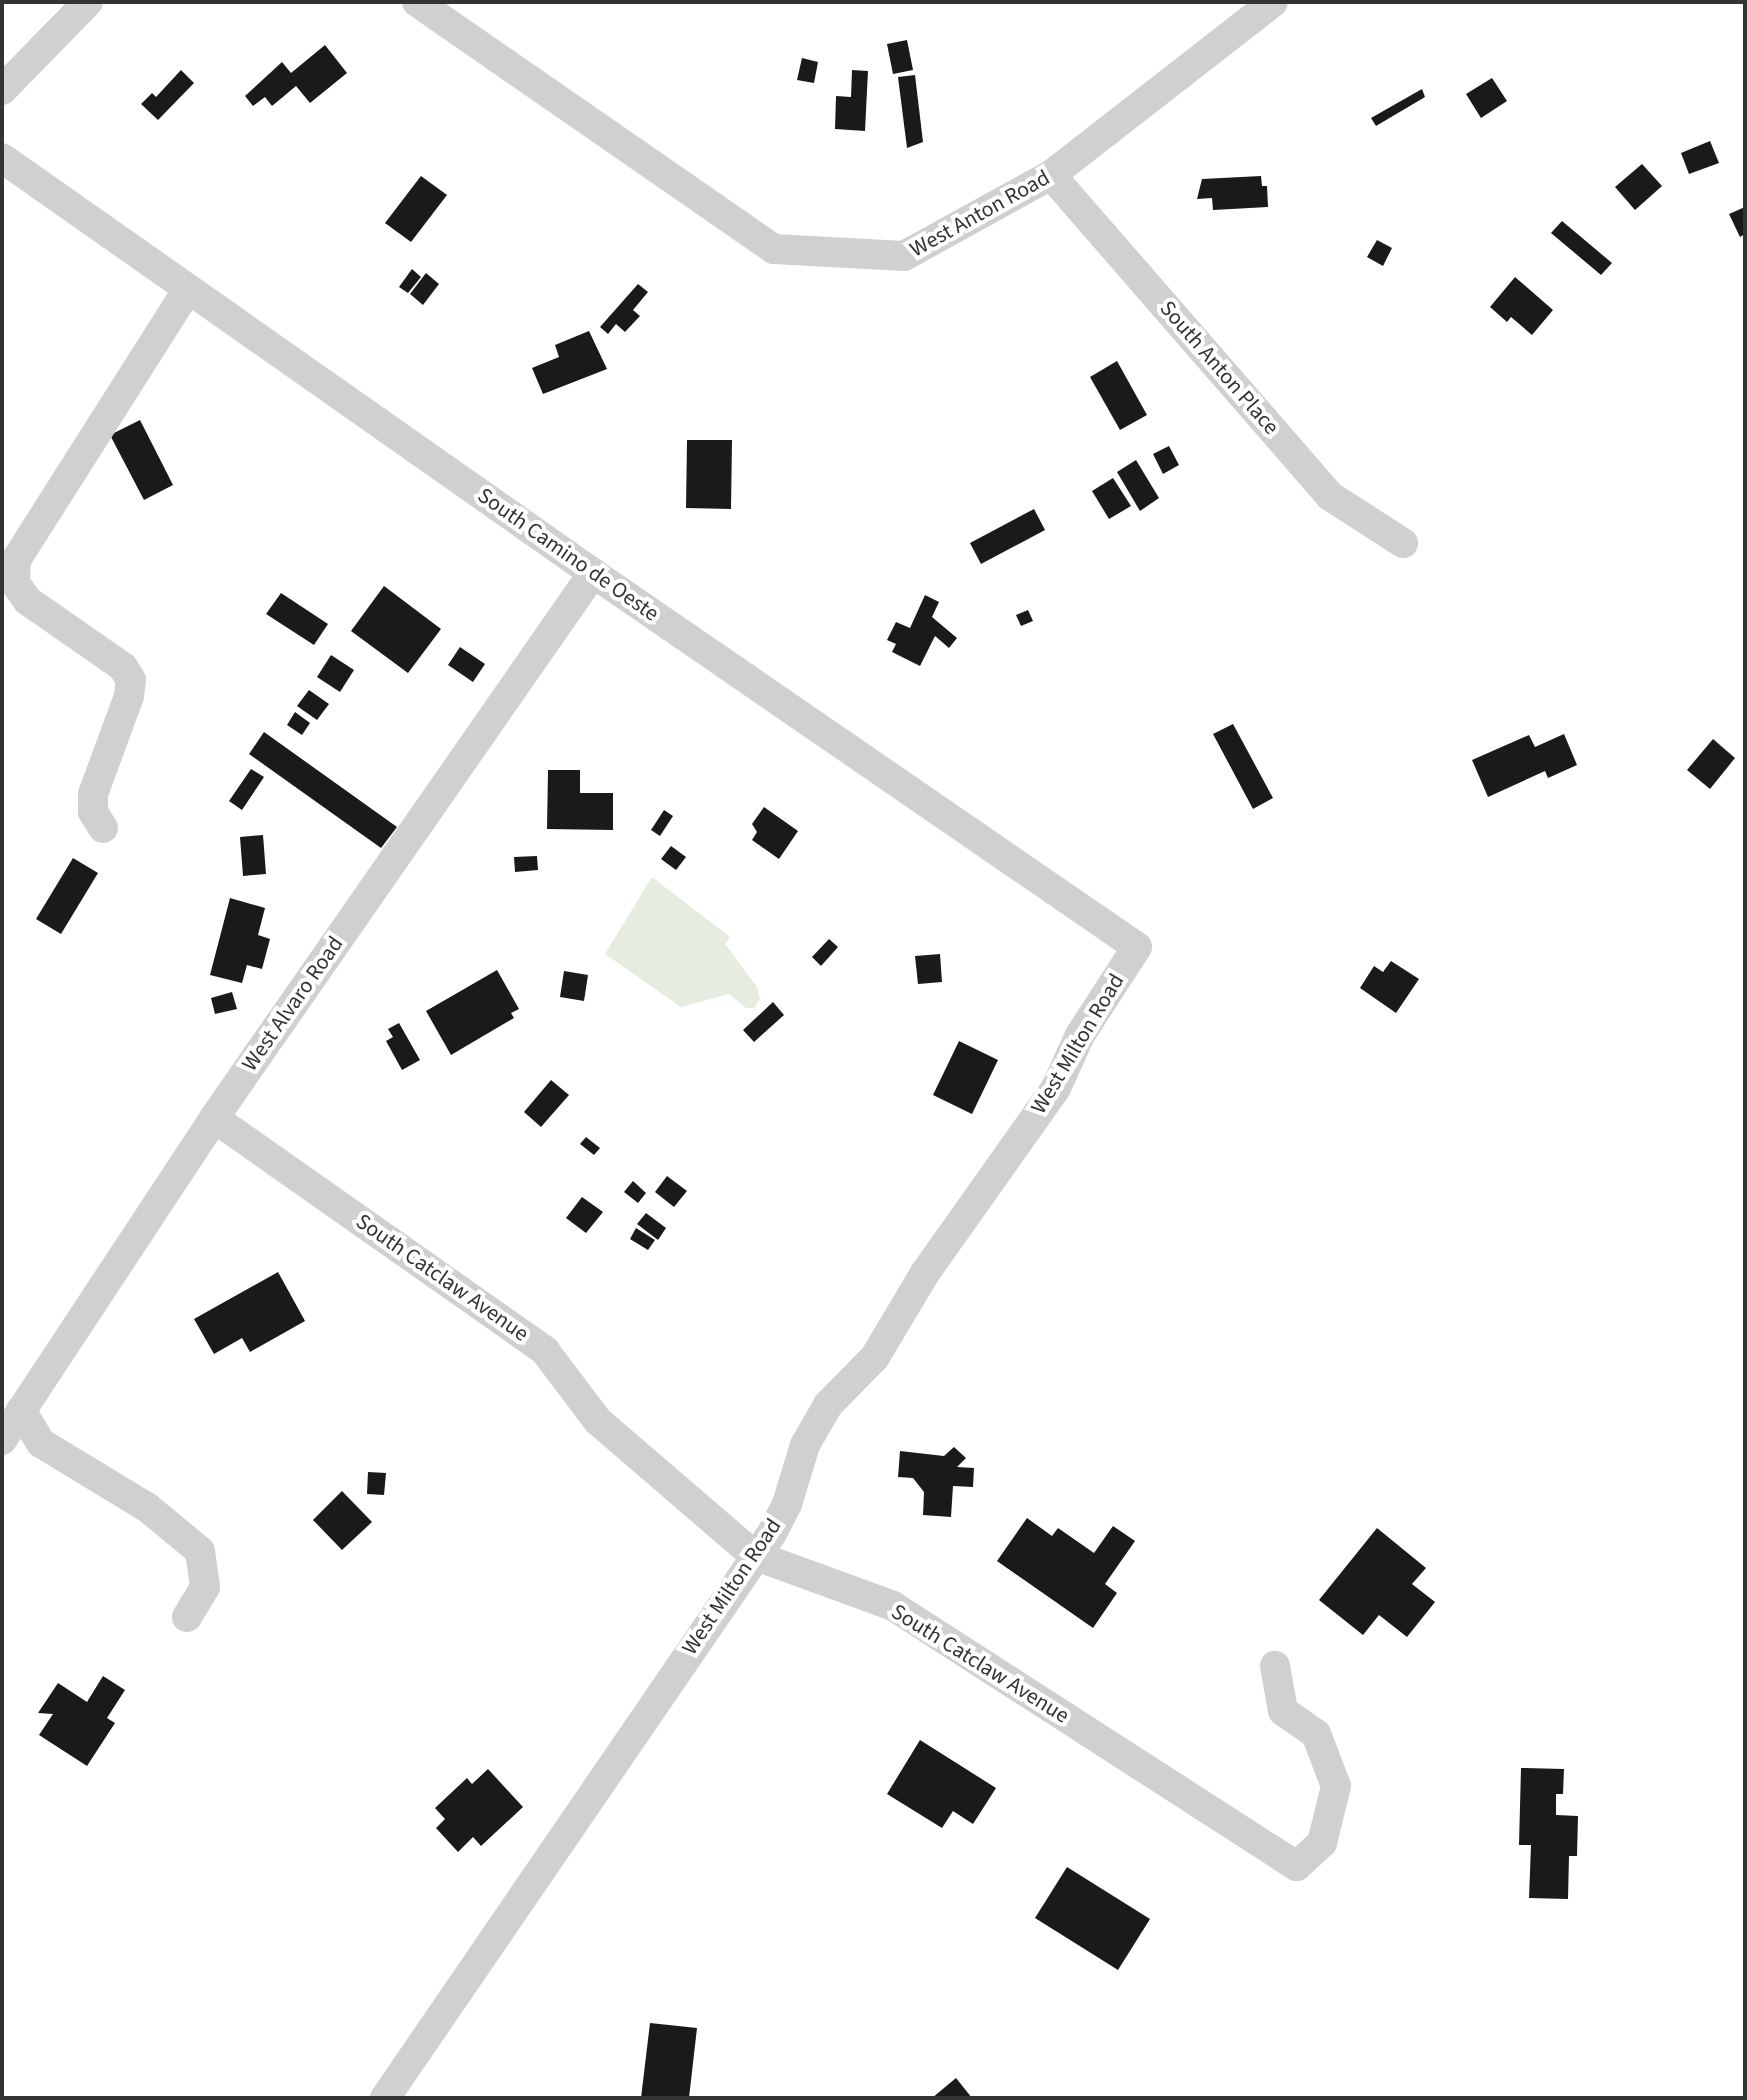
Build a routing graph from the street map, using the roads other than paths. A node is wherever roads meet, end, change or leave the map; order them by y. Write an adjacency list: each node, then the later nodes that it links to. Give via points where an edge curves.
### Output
1 (88, 2): 4 (street)
2 (417, 2): 6 (street, West Anton Road, via 774,249 904,256)
3 (1273, 2): 6 (street, West Anton Road)
4 (2, 90)
5 (2, 158): 7 (street, South Camino de Oeste)
6 (1051, 175): 8 (street, South Anton Place, via 1330,496)
7 (188, 289): 9 (street, South Camino de Oeste); 10 (street, via 16,560 15,583 28,601 123,667 131,680 93,794 93,812)
8 (1403, 543)
9 (593, 573): 11 (street, South Camino de Oeste); 12 (street, West Alvaro Road)
10 (103, 828)
11 (1137, 947): 15 (street, West Milton Road, via 1080,1035 1056,1088 925,1273 875,1357 828,1405 805,1445 787,1504)
12 (214, 1118): 13 (street, West Alvaro Road); 15 (street, South Catclaw Avenue, via 545,1351 598,1421)
13 (21, 1410): 14 (street, West Alvaro Road); 16 (street, via 41,1443 148,1508 200,1551 205,1587)
14 (2, 1440)
15 (754, 1555): 17 (street, South Catclaw Avenue, via 893,1606 1297,1866 1322,1843 1336,1786 1316,1734 1283,1711); 18 (street, West Milton Road)
16 (187, 1617)
17 (1275, 1666)
18 (395, 2094)

